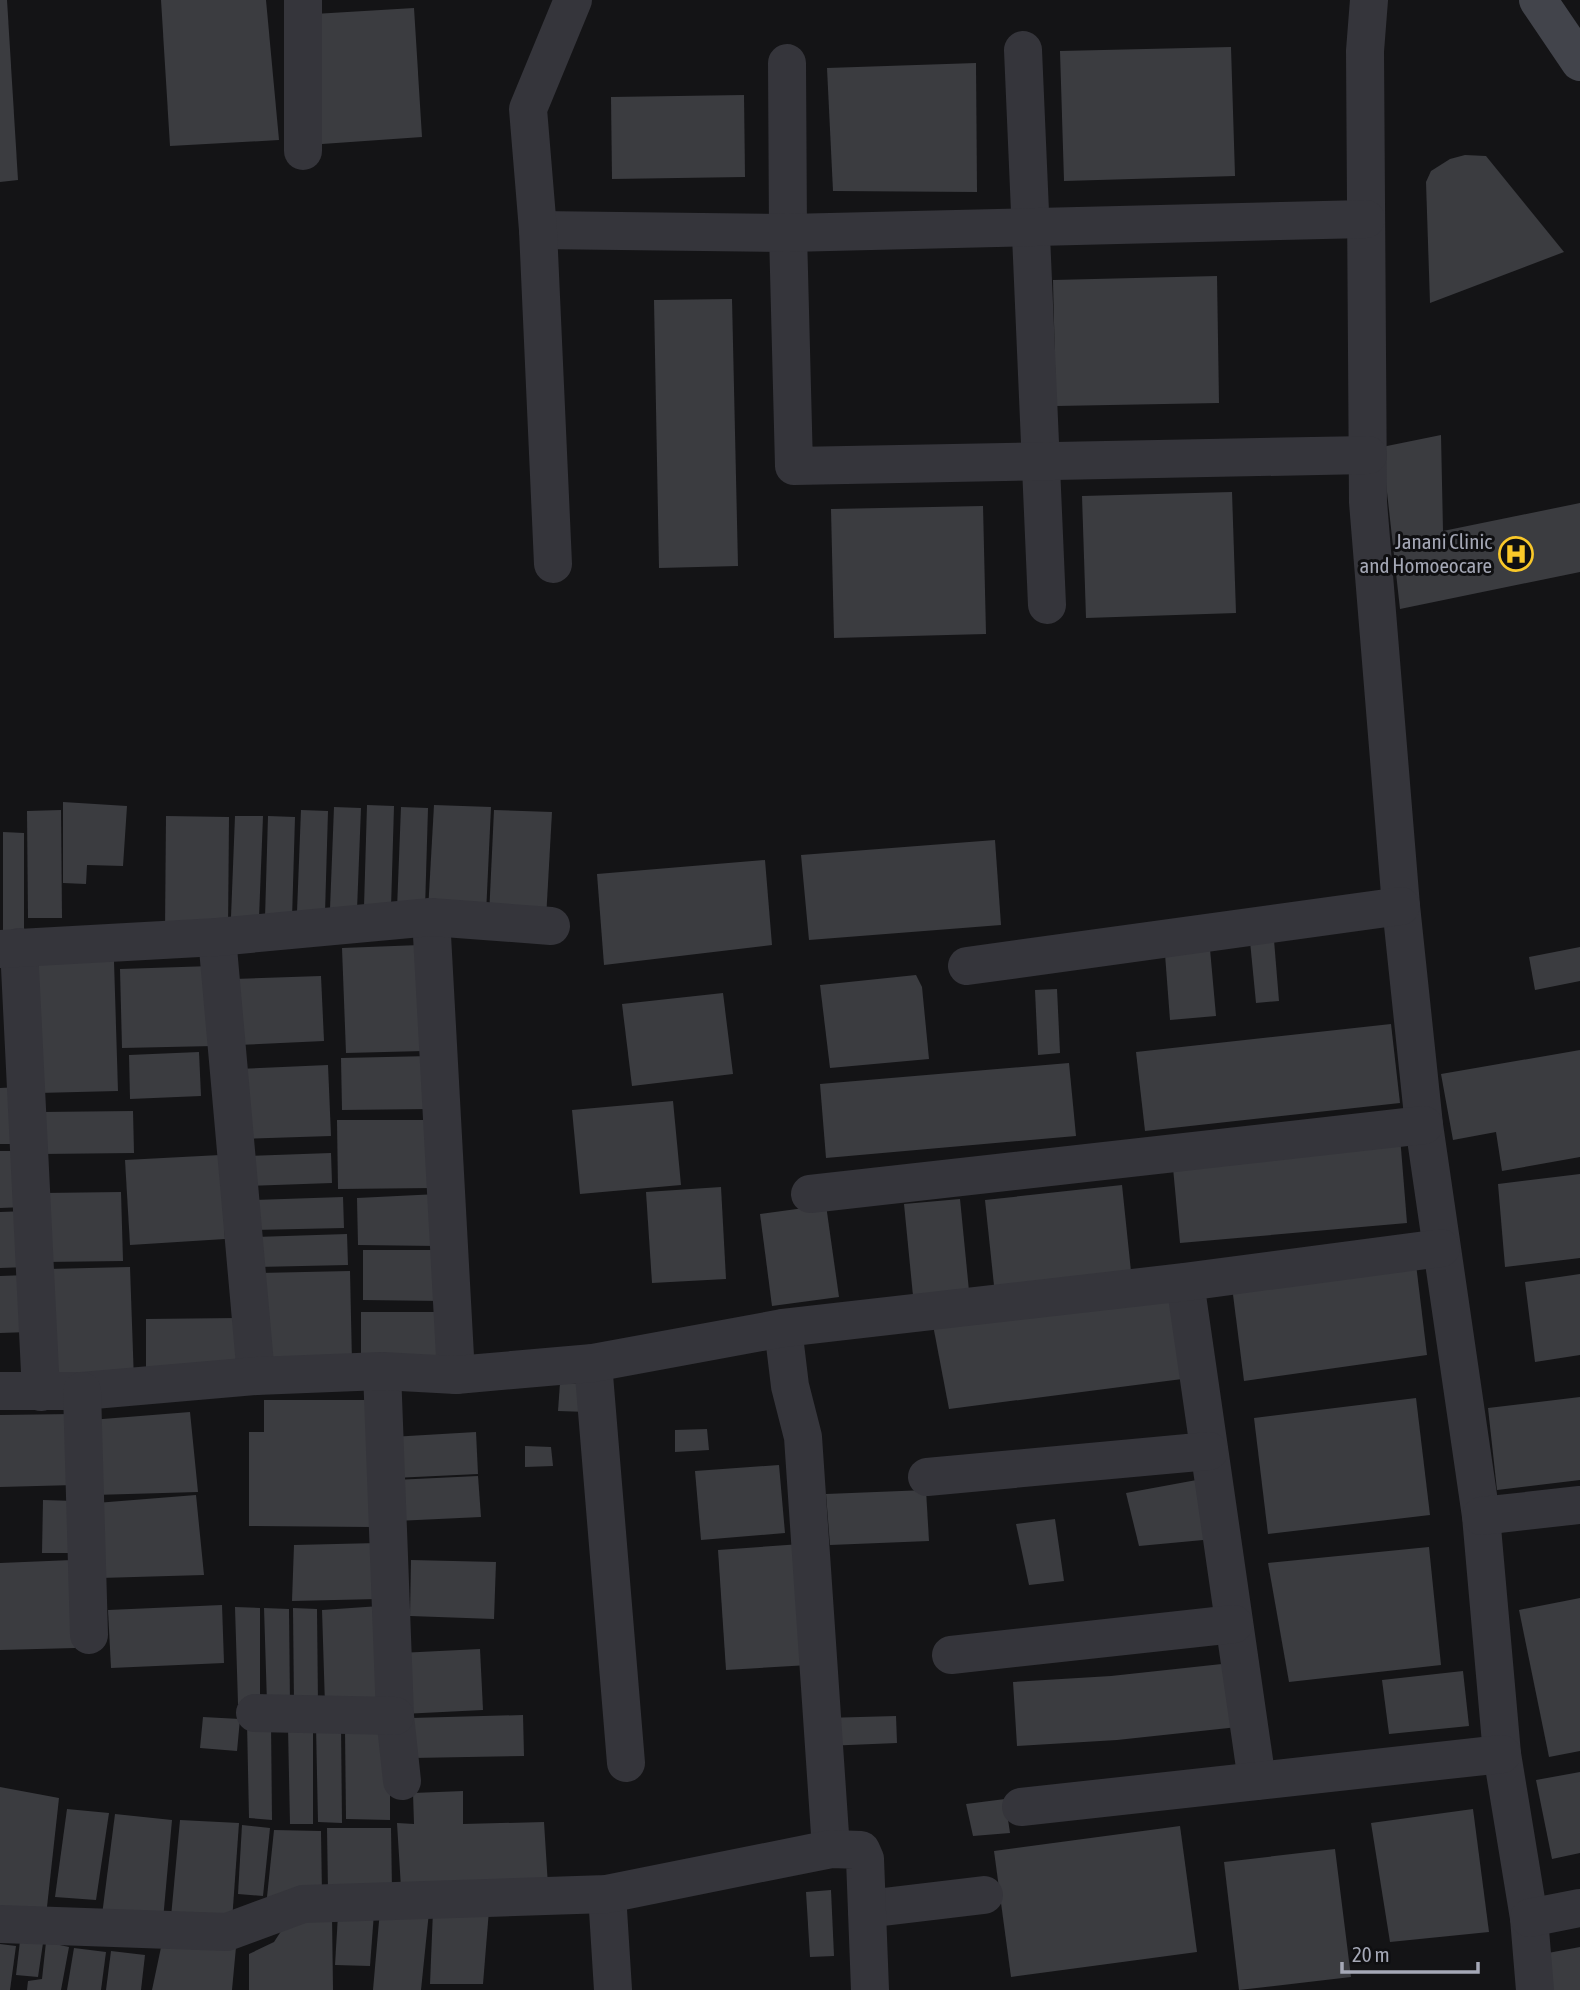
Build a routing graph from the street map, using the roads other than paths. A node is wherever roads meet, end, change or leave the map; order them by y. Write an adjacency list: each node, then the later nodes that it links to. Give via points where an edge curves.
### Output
1 (303, 0): 8 (street)
2 (573, 0): 11 (street, via 528,109)
3 (1369, 0): 9 (street)
4 (1538, 0): 6 (main road)
5 (1023, 50): 10 (street)
6 (1580, 62)
7 (787, 64): 12 (street)
8 (303, 151)
9 (1366, 219): 10 (street); 13 (street)
10 (1029, 227): 12 (street); 14 (street)
11 (538, 230): 12 (street); 15 (street)
12 (788, 233): 14 (street, via 794,466)
13 (1368, 456): 14 (street); 17 (street)
14 (1041, 461): 16 (street)
15 (553, 564)
16 (1046, 605)
17 (1401, 906): 22 (street); 23 (street)
18 (431, 918): 19 (street); 20 (street); 30 (street)
19 (551, 926)
20 (217, 937): 21 (street); 31 (street)
21 (9, 948): 34 (street)
22 (967, 965)
23 (1424, 1125): 24 (street); 25 (street)
24 (810, 1194)
25 (1441, 1248): 26 (street); 38 (street)
26 (1185, 1282): 27 (street); 35 (street)
27 (783, 1328): 28 (street); 49 (street, via 790,1386 803,1437)
28 (593, 1363): 30 (street); 45 (street)
29 (382, 1371): 30 (street); 31 (street); 43 (street)
30 (456, 1375)
31 (256, 1377): 33 (street)
32 (0, 1391): 34 (street)
33 (82, 1391): 34 (street); 40 (street)
34 (41, 1392)
35 (1209, 1451): 36 (street); 39 (street)
36 (926, 1477)
37 (1580, 1506): 38 (street)
38 (1481, 1516): 44 (street)
39 (1234, 1624): 41 (street); 47 (street)
40 (89, 1635)
41 (951, 1655)
42 (256, 1713): 43 (street)
43 (395, 1716): 46 (street)
44 (1502, 1754): 47 (street); 54 (street)
45 (625, 1763)
46 (401, 1781)
47 (1257, 1781): 48 (street)
48 (1021, 1807)
49 (831, 1849): 50 (street); 53 (street, via 861,1850)
50 (607, 1894): 55 (street, via 303,1904 227,1932); 56 (street)
51 (984, 1895): 53 (street)
52 (1580, 1908): 54 (street)
53 (867, 1911): 57 (street)
54 (1529, 1918): 58 (street)
55 (0, 1924)
56 (613, 1990)
57 (870, 1990)
58 (1535, 1990)

